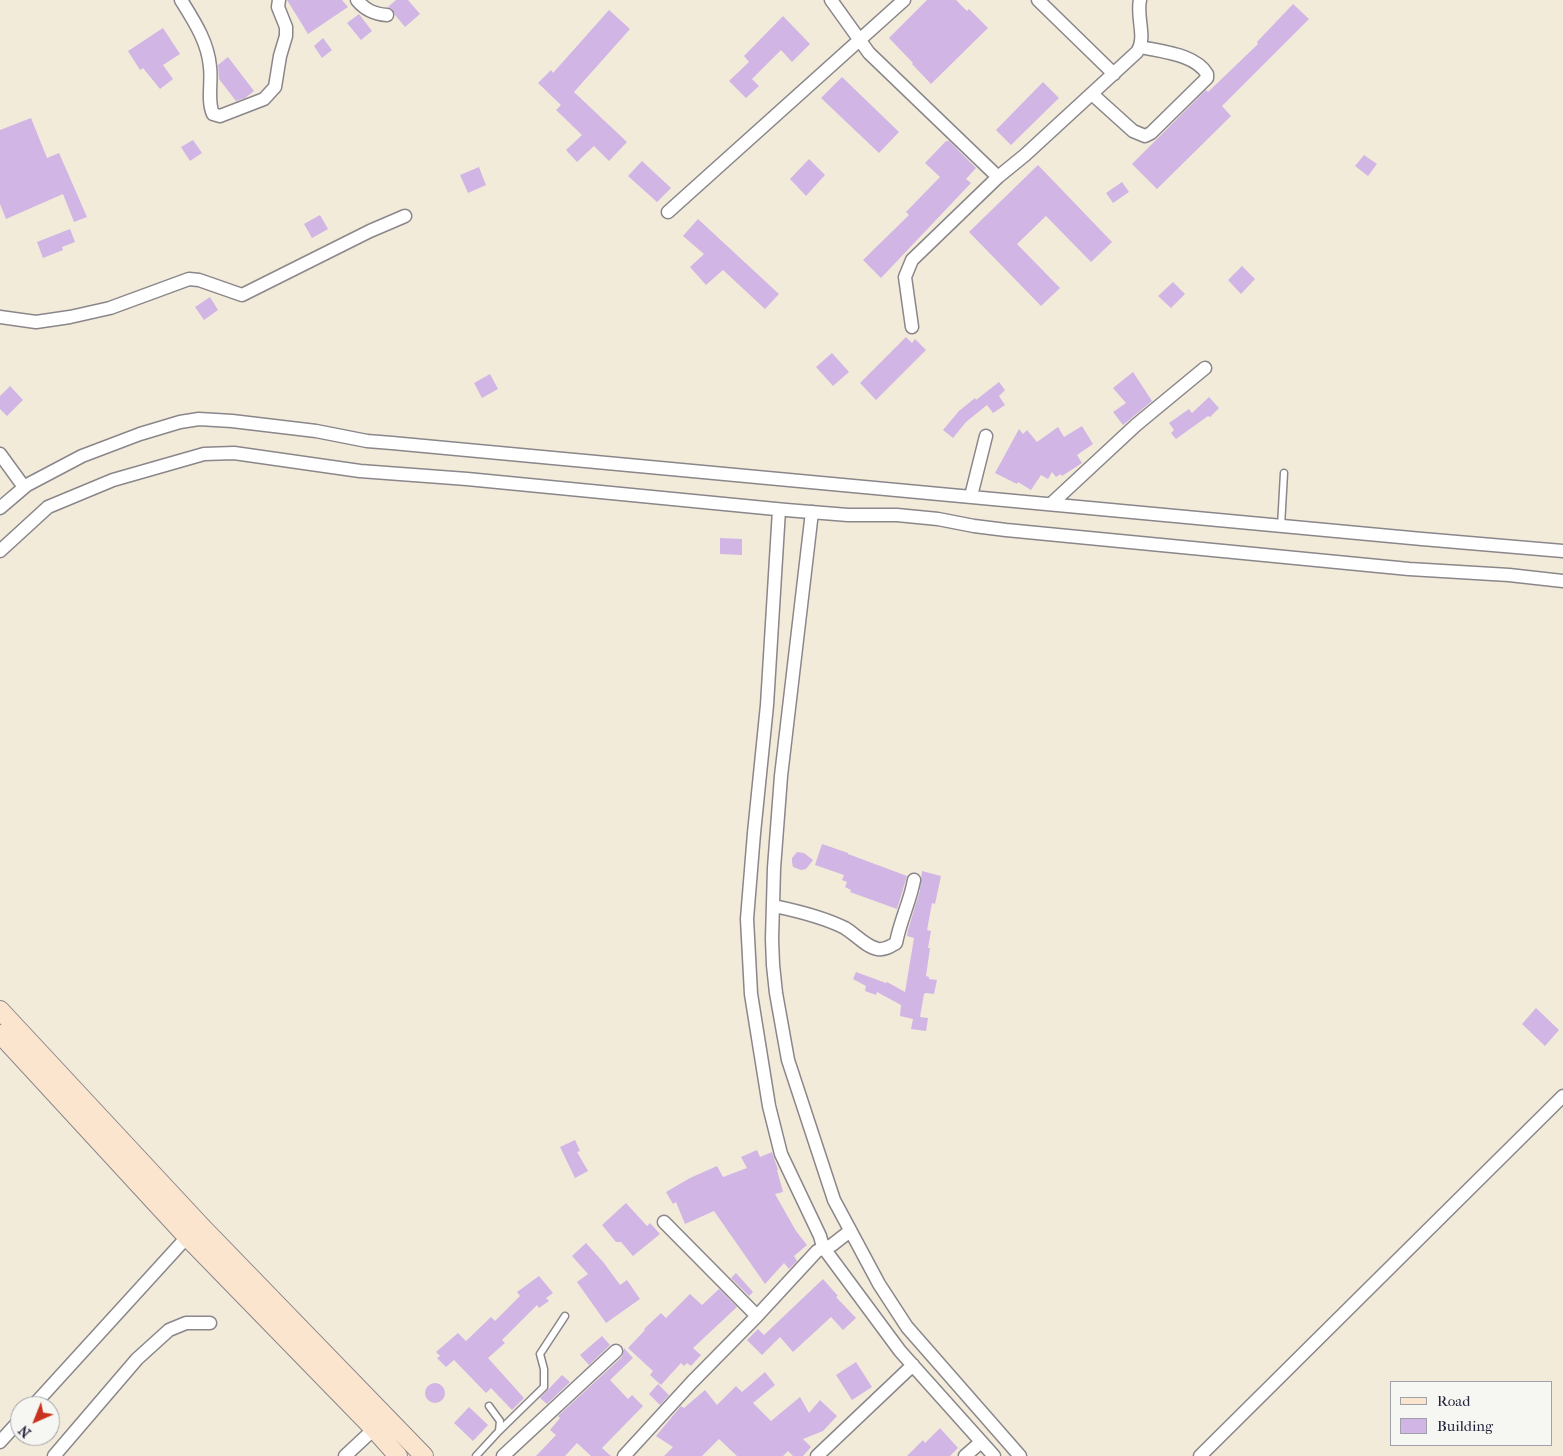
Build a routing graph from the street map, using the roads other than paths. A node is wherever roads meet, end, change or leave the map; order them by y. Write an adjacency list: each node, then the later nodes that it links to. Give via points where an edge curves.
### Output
1 (180, 0): 2 (street, via 197,26 207,50 212,79 210,108 213,114 220,116 264,99 276,87 286,36)
2 (279, 0)
3 (357, 0): 8 (street, via 371,12)
4 (831, 0): 9 (street)
5 (904, 0): 9 (street)
6 (1038, 0): 11 (street)
7 (1140, 0): 10 (street)
8 (387, 15)
9 (860, 40): 13 (street, via 869,53); 14 (street)
10 (1141, 48): 11 (street); 12 (street, via 1187,58 1199,64 1207,74 1206,78 1145,136 1132,131)
11 (1114, 74): 12 (street)
12 (1092, 94): 13 (street)
13 (998, 177): 17 (street, via 912,260 905,277)
14 (668, 212)
15 (405, 216): 16 (street, via 242,295 189,278 110,308 70,317 36,322)
16 (0, 317)
17 (912, 327)
18 (1205, 368): 24 (street, via 1136,425)
19 (986, 436): 23 (street)
20 (0, 454): 22 (street)
21 (1284, 473): 28 (lane)
22 (24, 487): 23 (street, via 82,456 164,426 199,419 282,426 392,444); 25 (street)
23 (971, 496): 24 (street)
24 (1051, 504): 28 (street)
25 (0, 508)
26 (783, 510): 27 (street); 29 (street, via 360,471 234,453 204,454 113,480 48,508); 40 (street, via 747,919 751,994 769,1106 781,1154 820,1236)
27 (810, 512): 31 (street, via 897,515 1006,530); 33 (street, via 781,776)
28 (1281, 526): 30 (street)
29 (0, 551)
30 (1563, 551)
31 (1563, 581)
32 (914, 880): 33 (street, via 896,943 888,948 877,949 845,929)
33 (774, 906): 38 (street, via 772,938 776,993 788,1060)
34 (0, 1010): 56 (street, via 201,1226)
35 (0, 1034): 39 (street)
36 (1563, 1096): 64 (street)
37 (664, 1222): 42 (street)
38 (847, 1233): 40 (street); 63 (street, via 906,1327)
39 (187, 1237): 46 (street); 48 (street)
40 (828, 1246): 42 (street, via 817,1251); 45 (street)
41 (564, 1316): 50 (lane, via 540,1354 544,1387)
42 (758, 1316): 59 (street)
43 (210, 1323): 53 (street, via 186,1323 169,1330 137,1359)
44 (616, 1351): 58 (street)
45 (912, 1365): 52 (street); 60 (street)
46 (42, 1396)
47 (489, 1406): 50 (lane, via 500,1421)
48 (374, 1429): 54 (street); 55 (street)
49 (10, 1431): 51 (street)
50 (499, 1431): 57 (lane)
51 (0, 1442)
52 (981, 1442): 61 (street); 62 (street)
53 (54, 1456)
54 (345, 1456)
55 (398, 1456)
56 (424, 1456)
57 (476, 1456)
58 (503, 1456)
59 (624, 1456)
60 (817, 1456)
61 (964, 1456)
62 (994, 1456)
63 (1020, 1456)
64 (1200, 1456)

